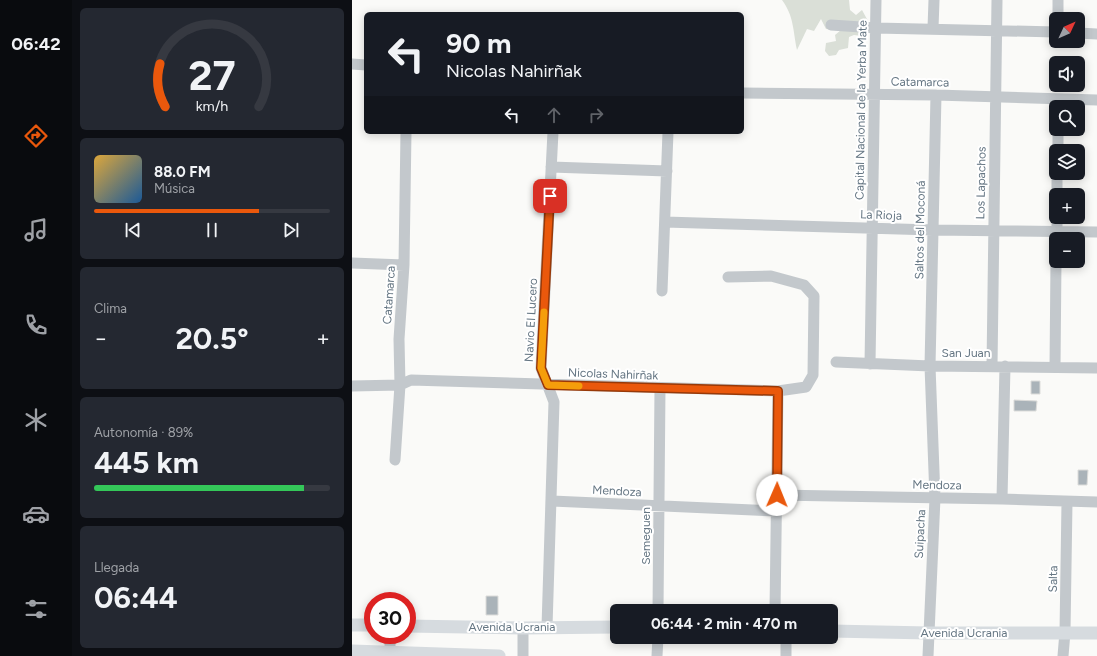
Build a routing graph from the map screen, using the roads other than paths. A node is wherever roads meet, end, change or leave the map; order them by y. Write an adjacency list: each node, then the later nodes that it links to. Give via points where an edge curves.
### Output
1 (876, 0): 7 (street, Capital Nacional de la Yerba Mate)
2 (934, 0): 8 (street)
3 (997, 0): 9 (street, Los Lapachos)
4 (1058, 0): 5 (street)
5 (1058, 12)
6 (831, 25): 7 (street)
7 (876, 28): 8 (street); 16 (street, Capital Nacional de la Yerba Mate)
8 (933, 28): 9 (street)
9 (996, 30): 10 (street); 18 (street, Los Lapachos)
10 (1049, 32)
11 (1085, 33): 12 (street)
12 (1097, 34)
13 (352, 64): 14 (street)
14 (364, 65)
15 (744, 93): 16 (street, Catamarca)
16 (875, 94): 17 (street, Catamarca); 28 (street, Capital Nacional de la Yerba Mate)
17 (936, 95): 18 (street, Catamarca); 29 (street, Saltos del Moconá)
18 (996, 97): 21 (street, Catamarca); 30 (street, Los Lapachos)
19 (1097, 100): 20 (street, Catamarca)
20 (1085, 101)
21 (1049, 102)
22 (406, 134): 35 (street, Catamarca)
23 (553, 134): 25 (street, Navio El Lucero)
24 (668, 134): 26 (street)
25 (551, 167): 26 (street); 47 (street, Navio El Lucero, via 541,368)
26 (667, 171): 27 (street)
27 (665, 222): 28 (street, La Rioja); 38 (street)
28 (872, 228): 29 (street, La Rioja); 40 (street, Capital Nacional de la Yerba Mate)
29 (933, 230): 30 (street, La Rioja); 41 (street, Saltos del Moconá)
30 (993, 230): 33 (street, La Rioja); 42 (street, Los Lapachos)
31 (1097, 232): 32 (street, La Rioja)
32 (1085, 233)
33 (1049, 234)
34 (352, 263): 35 (street)
35 (404, 265): 46 (street, Catamarca, via 399,339)
36 (1056, 268): 44 (street)
37 (728, 277): 50 (street, Nicolas Nahirñak, via 771,276 804,285 814,296 813,375 806,387)
38 (662, 292)
39 (836, 362): 40 (street, San Juan)
40 (870, 364): 41 (street, San Juan)
41 (930, 366): 42 (street, San Juan); 53 (street, Suipacha)
42 (992, 366): 43 (street, San Juan)
43 (1005, 366): 44 (street, San Juan); 54 (street)
44 (1054, 367): 45 (street, San Juan)
45 (1097, 368)
46 (400, 385): 47 (street, Nicolas Nahirñak, via 411,380); 48 (street, Nicolas Nahirñak); 51 (street, Catamarca)
47 (548, 385): 49 (street, Nicolas Nahirñak); 55 (street, Navio El Lucero, via 554,402)
48 (352, 386)
49 (660, 388): 50 (street, Nicolas Nahirñak); 58 (street, Semeguen)
50 (778, 391): 52 (street)
51 (395, 460)
52 (777, 495): 53 (street, Mendoza); 59 (street)
53 (935, 498): 54 (street, Mendoza); 70 (street, Suipacha)
54 (1002, 498): 56 (street, Mendoza)
55 (552, 501): 58 (street, Mendoza); 65 (street, Navio El Lucero)
56 (1067, 502): 57 (street, Mendoza); 69 (street, Salta)
57 (1097, 502)
58 (659, 507): 59 (street, Mendoza); 60 (street, Semeguen)
59 (776, 511): 61 (street)
60 (658, 604)
61 (775, 604)
62 (352, 625): 63 (main road)
63 (364, 625)
64 (416, 626): 67 (main road, Avenida Ucrania)
65 (547, 627): 66 (main road, Avenida Ucrania); 67 (main road, Avenida Ucrania)
66 (610, 627)
67 (523, 628): 77 (street)
68 (838, 630): 70 (main road, Avenida Ucrania)
69 (1065, 632): 70 (main road, Avenida Ucrania); 71 (main road, Avenida Ucrania); 81 (street, Salta)
70 (929, 633): 80 (street, Suipacha)
71 (1097, 633)
72 (658, 644): 78 (street)
73 (786, 644): 79 (street)
74 (352, 652): 75 (main road)
75 (390, 654): 76 (main road)
76 (498, 656)
77 (523, 656)
78 (657, 656)
79 (786, 656)
80 (928, 656)
81 (1063, 656)

